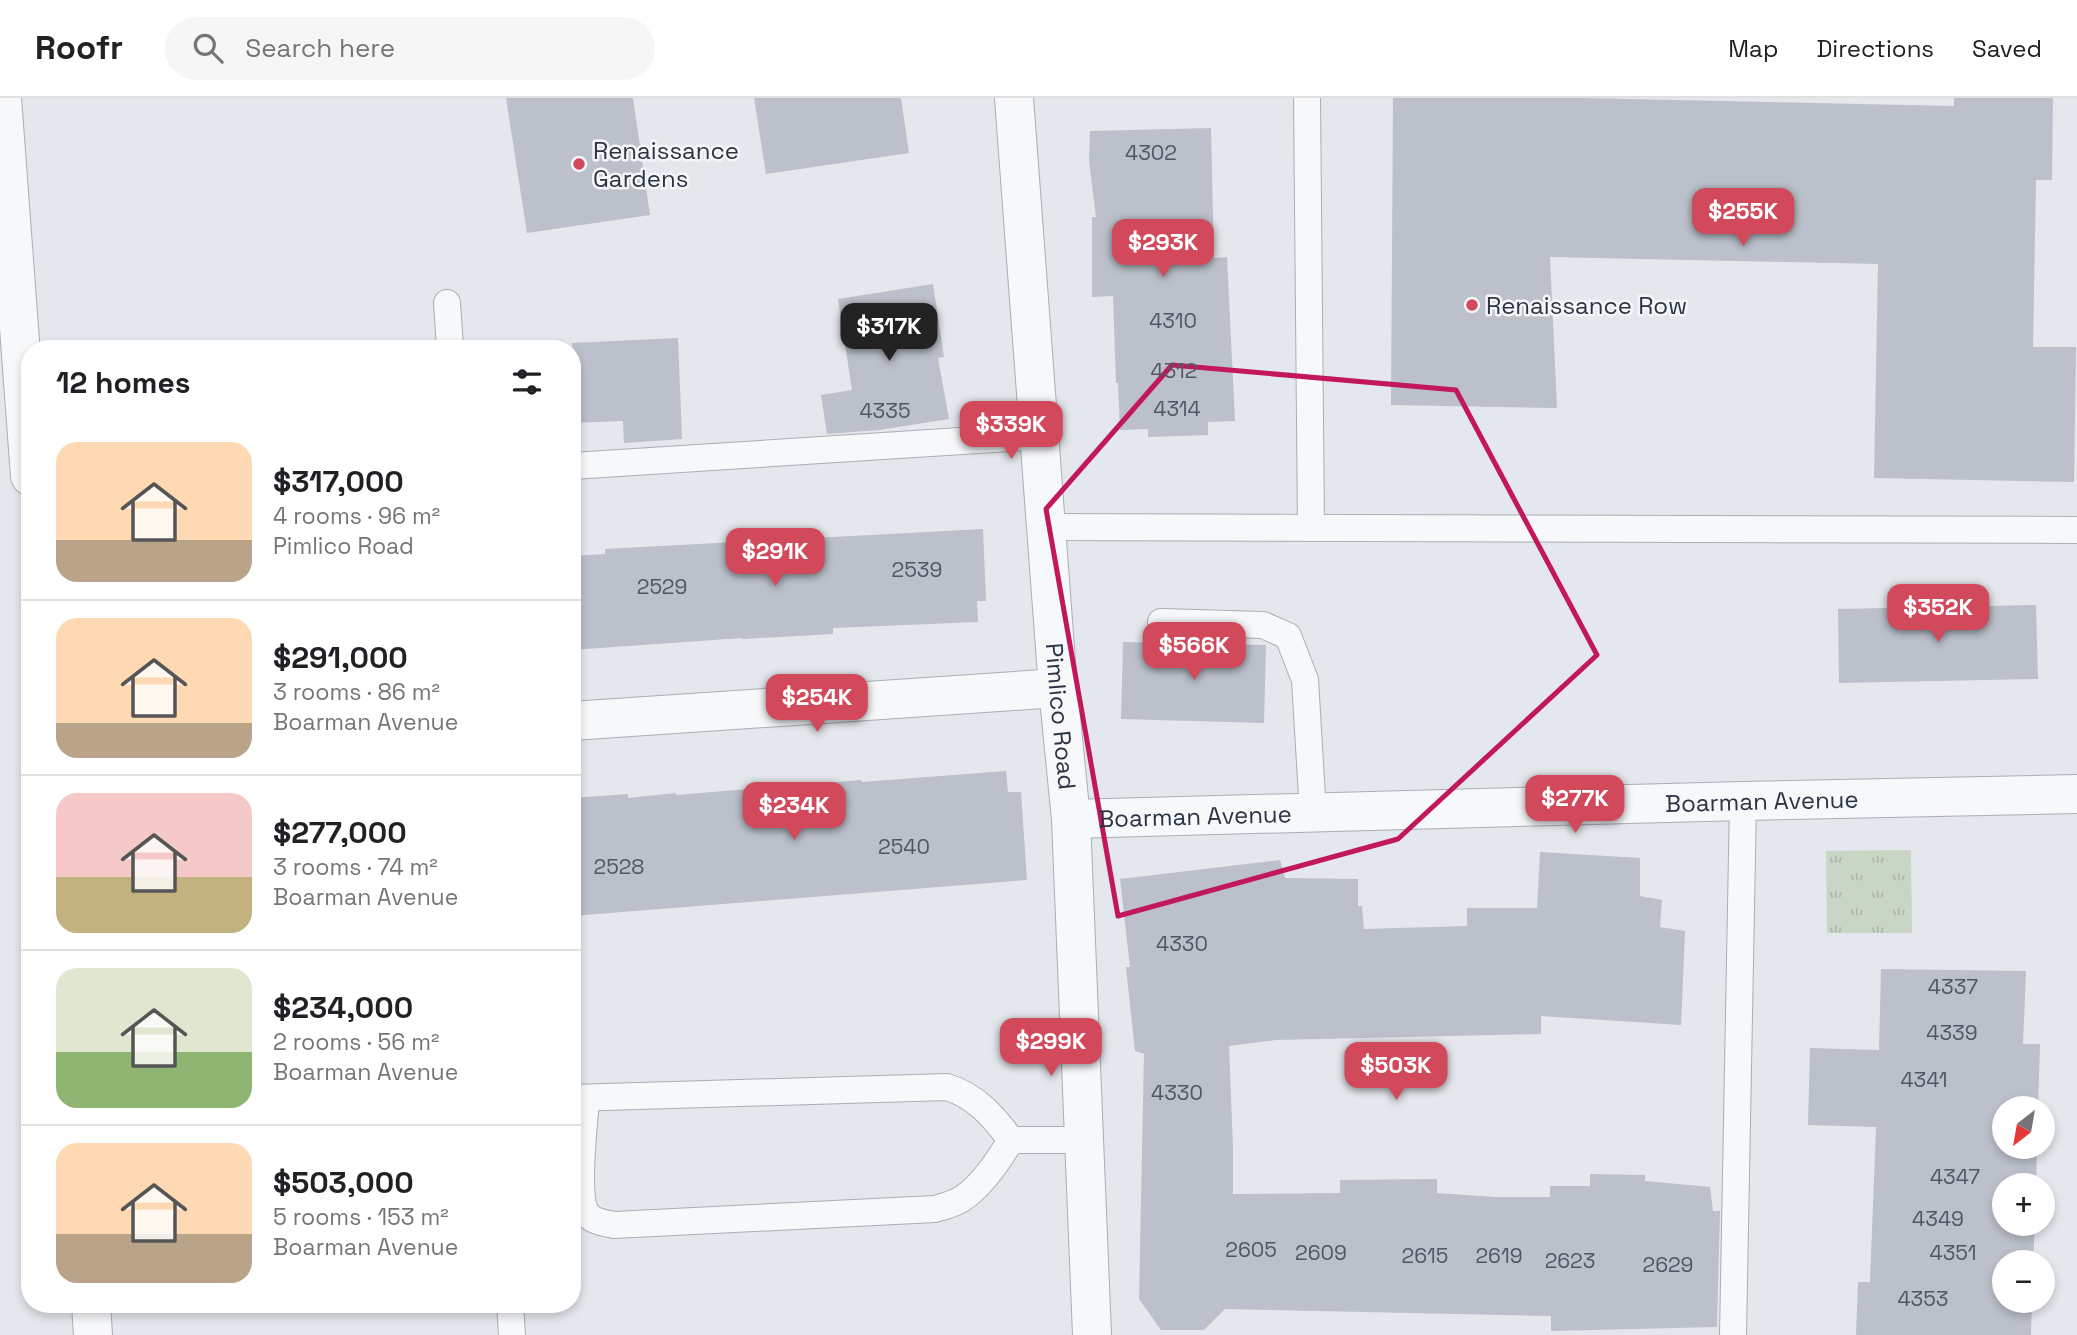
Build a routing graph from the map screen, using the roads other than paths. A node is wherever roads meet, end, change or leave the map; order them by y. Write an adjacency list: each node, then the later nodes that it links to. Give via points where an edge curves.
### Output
1 (2, 98): 6 (street)
2 (1014, 98): 7 (street, Pimlico Road)
3 (1307, 98): 10 (lane)
4 (447, 303): 5 (lane)
5 (449, 340)
6 (21, 354)
7 (1039, 436): 8 (lane); 9 (street, Pimlico Road)
8 (581, 465)
9 (1046, 527): 10 (lane); 13 (street, Pimlico Road)
10 (1311, 528): 11 (lane)
11 (2077, 530)
12 (1161, 622): 17 (lane, via 1263,625 1288,636 1305,680)
13 (1058, 688): 14 (street); 18 (street, Pimlico Road)
14 (581, 720)
15 (2077, 794): 16 (street, Boarman Avenue)
16 (1743, 801): 17 (street, Boarman Avenue); 28 (lane)
17 (1313, 813): 18 (street, Boarman Avenue)
18 (1071, 819): 21 (street, Pimlico Road)
19 (581, 1098): 20 (lane, via 947,1087 976,1101)
20 (1011, 1140): 21 (lane); 22 (lane, via 978,1184 959,1201 935,1209 614,1225 589,1216)
21 (1083, 1140): 27 (street, Pimlico Road)
22 (581, 1190)
23 (92, 1313): 25 (street)
24 (511, 1313): 26 (lane)
25 (93, 1335)
26 (512, 1335)
27 (1092, 1335)
28 (1733, 1335)

